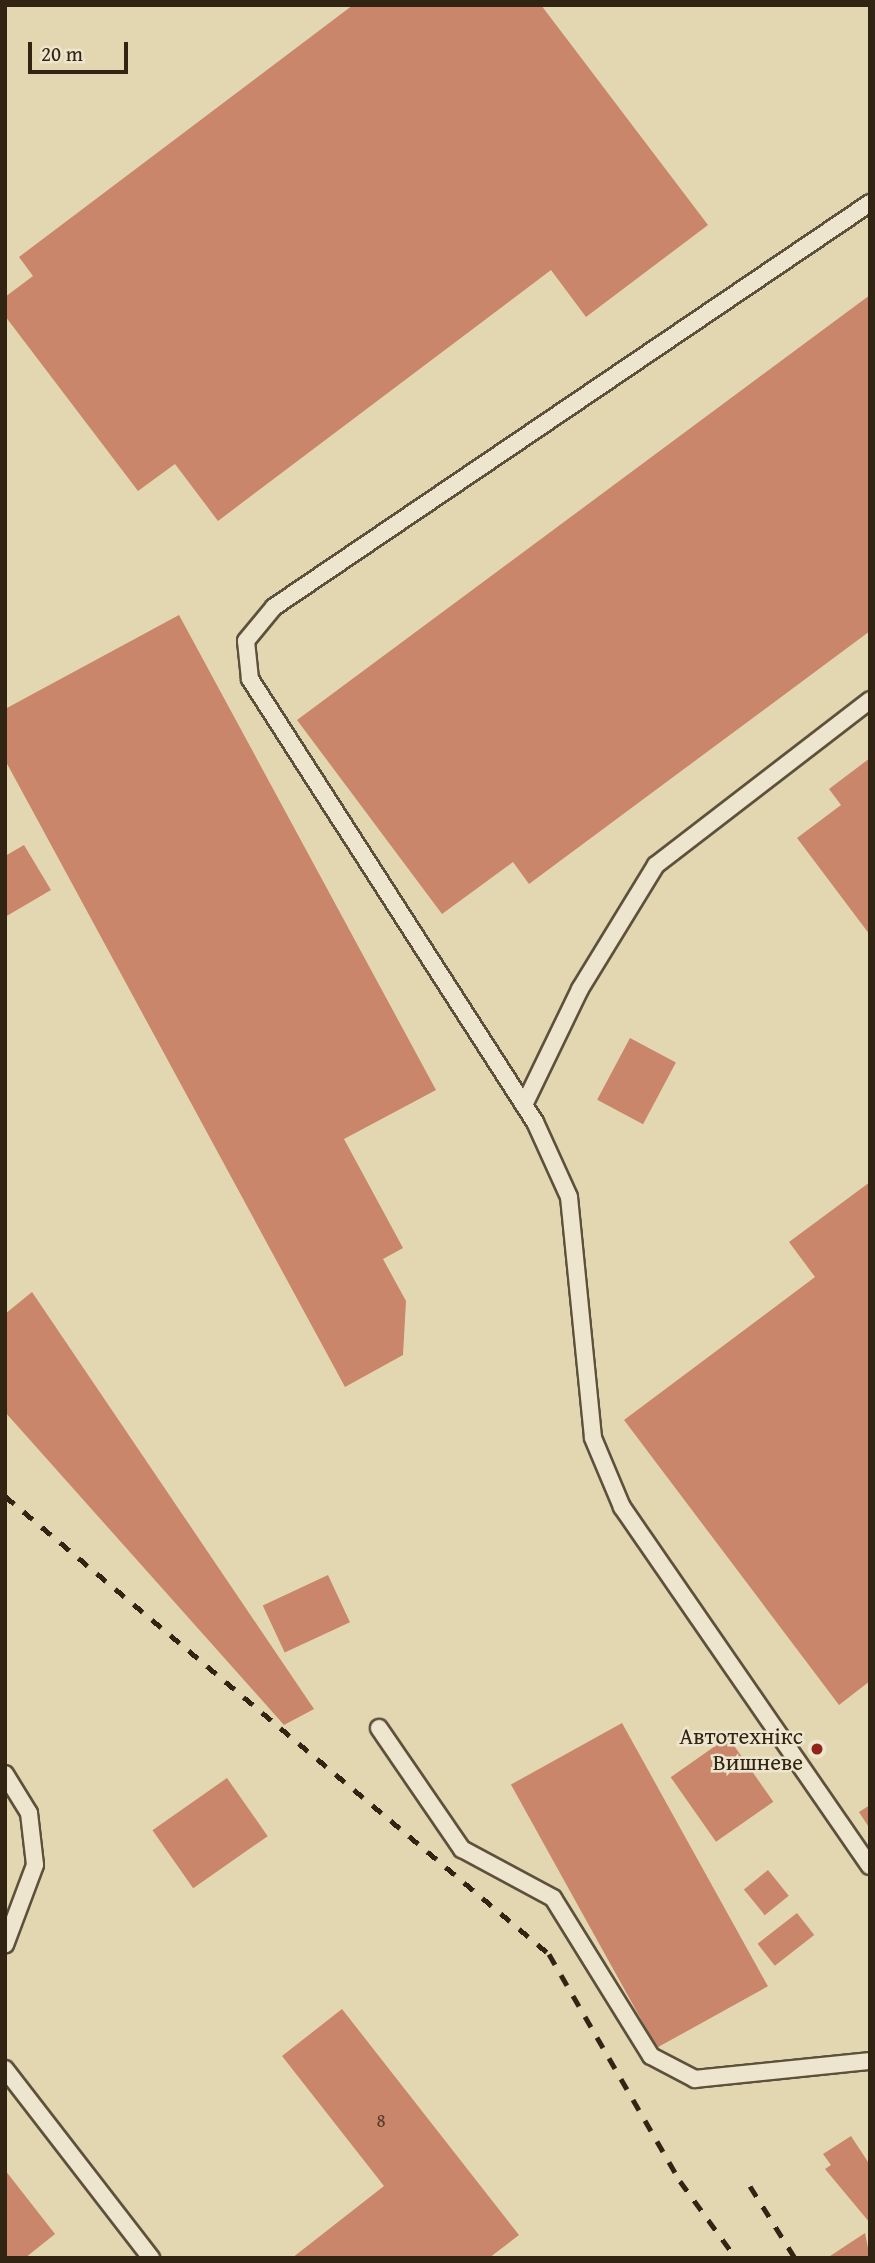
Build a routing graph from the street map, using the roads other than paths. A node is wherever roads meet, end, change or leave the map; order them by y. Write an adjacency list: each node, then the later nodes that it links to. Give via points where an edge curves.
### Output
1 (870, 203): 3 (lane, via 274,607 246,641 250,679)
2 (870, 699): 3 (lane, via 656,866 580,989)
3 (524, 1105): 6 (lane, via 569,1197 593,1438 622,1507)
4 (379, 1728): 8 (lane, via 463,1849 553,1898 650,2056 695,2079)
5 (5, 1774): 7 (lane, via 29,1813 35,1865)
6 (870, 1866)
7 (5, 1945)
8 (870, 2061)
9 (5, 2069): 10 (lane)
10 (151, 2258)

